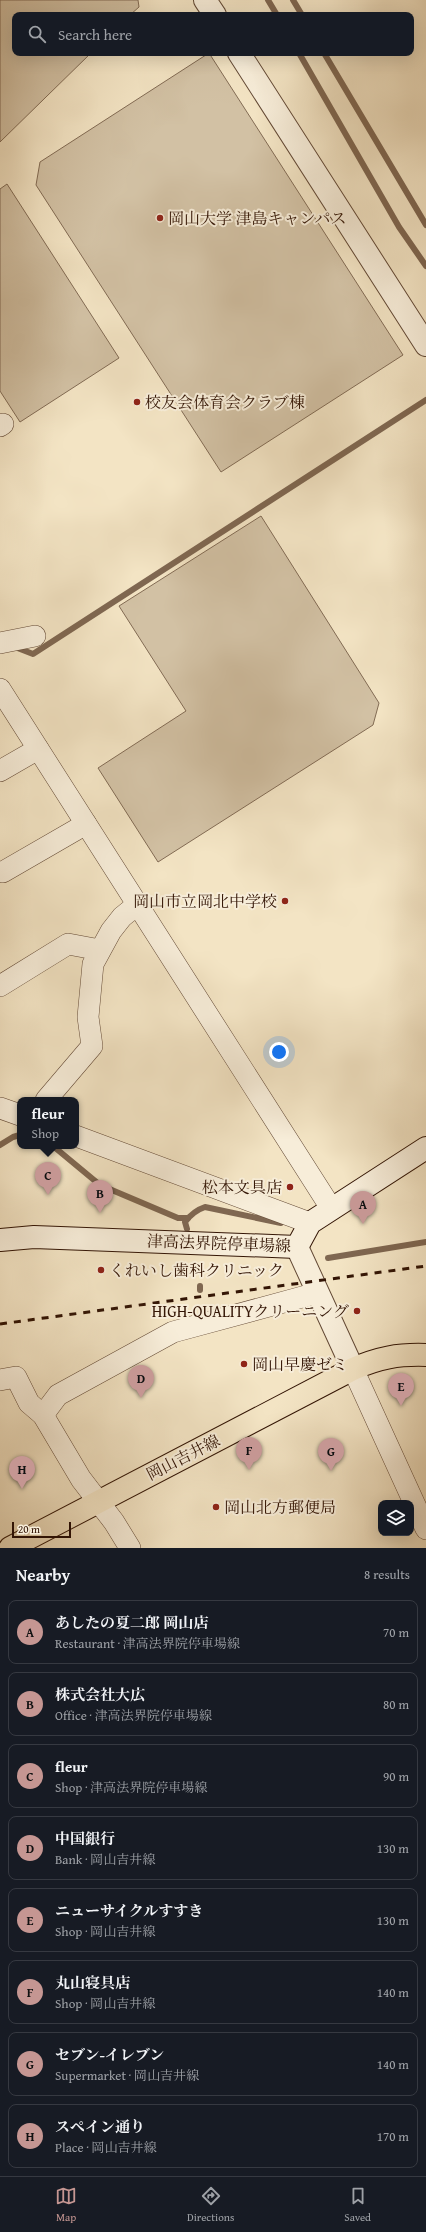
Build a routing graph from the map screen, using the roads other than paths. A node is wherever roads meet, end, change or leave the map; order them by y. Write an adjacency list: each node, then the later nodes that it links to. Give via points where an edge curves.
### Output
1 (206, 0): 2 (street)
2 (213, 12)
3 (241, 56): 4 (street)
4 (426, 345)
5 (35, 636): 6 (street)
6 (0, 643)
7 (0, 689): 8 (street)
8 (38, 749): 9 (street); 10 (street)
9 (0, 771)
10 (86, 824): 11 (street); 12 (street)
11 (3, 872)
12 (138, 904): 13 (street, via 122,917); 20 (street)
13 (100, 950): 14 (street, via 68,944); 15 (street, via 93,964 88,1016 92,1046)
14 (0, 986)
15 (49, 1097)
16 (0, 1108): 17 (street)
17 (17, 1114)
18 (79, 1137): 21 (street)
19 (426, 1148): 20 (street, 津高法界院停車場線)
20 (331, 1208): 21 (street, 津高法界院停車場線)
21 (310, 1223): 23 (street, 津高法界院停車場線)
22 (0, 1240): 23 (street, 津高法界院停車場線, via 34,1236)
23 (297, 1247): 24 (street)
24 (317, 1293): 26 (street); 28 (street, via 173,1332 58,1394)
25 (426, 1355): 26 (main road, 岡山吉井線, via 408,1354 376,1359)
26 (353, 1369): 29 (main road, 岡山吉井線); 30 (street)
27 (0, 1380): 28 (street, via 16,1377 29,1403)
28 (43, 1415): 29 (street, via 81,1479)
29 (98, 1502): 31 (main road, 岡山吉井線); 32 (street)
30 (426, 1529)
31 (10, 1548)
32 (130, 1548)

